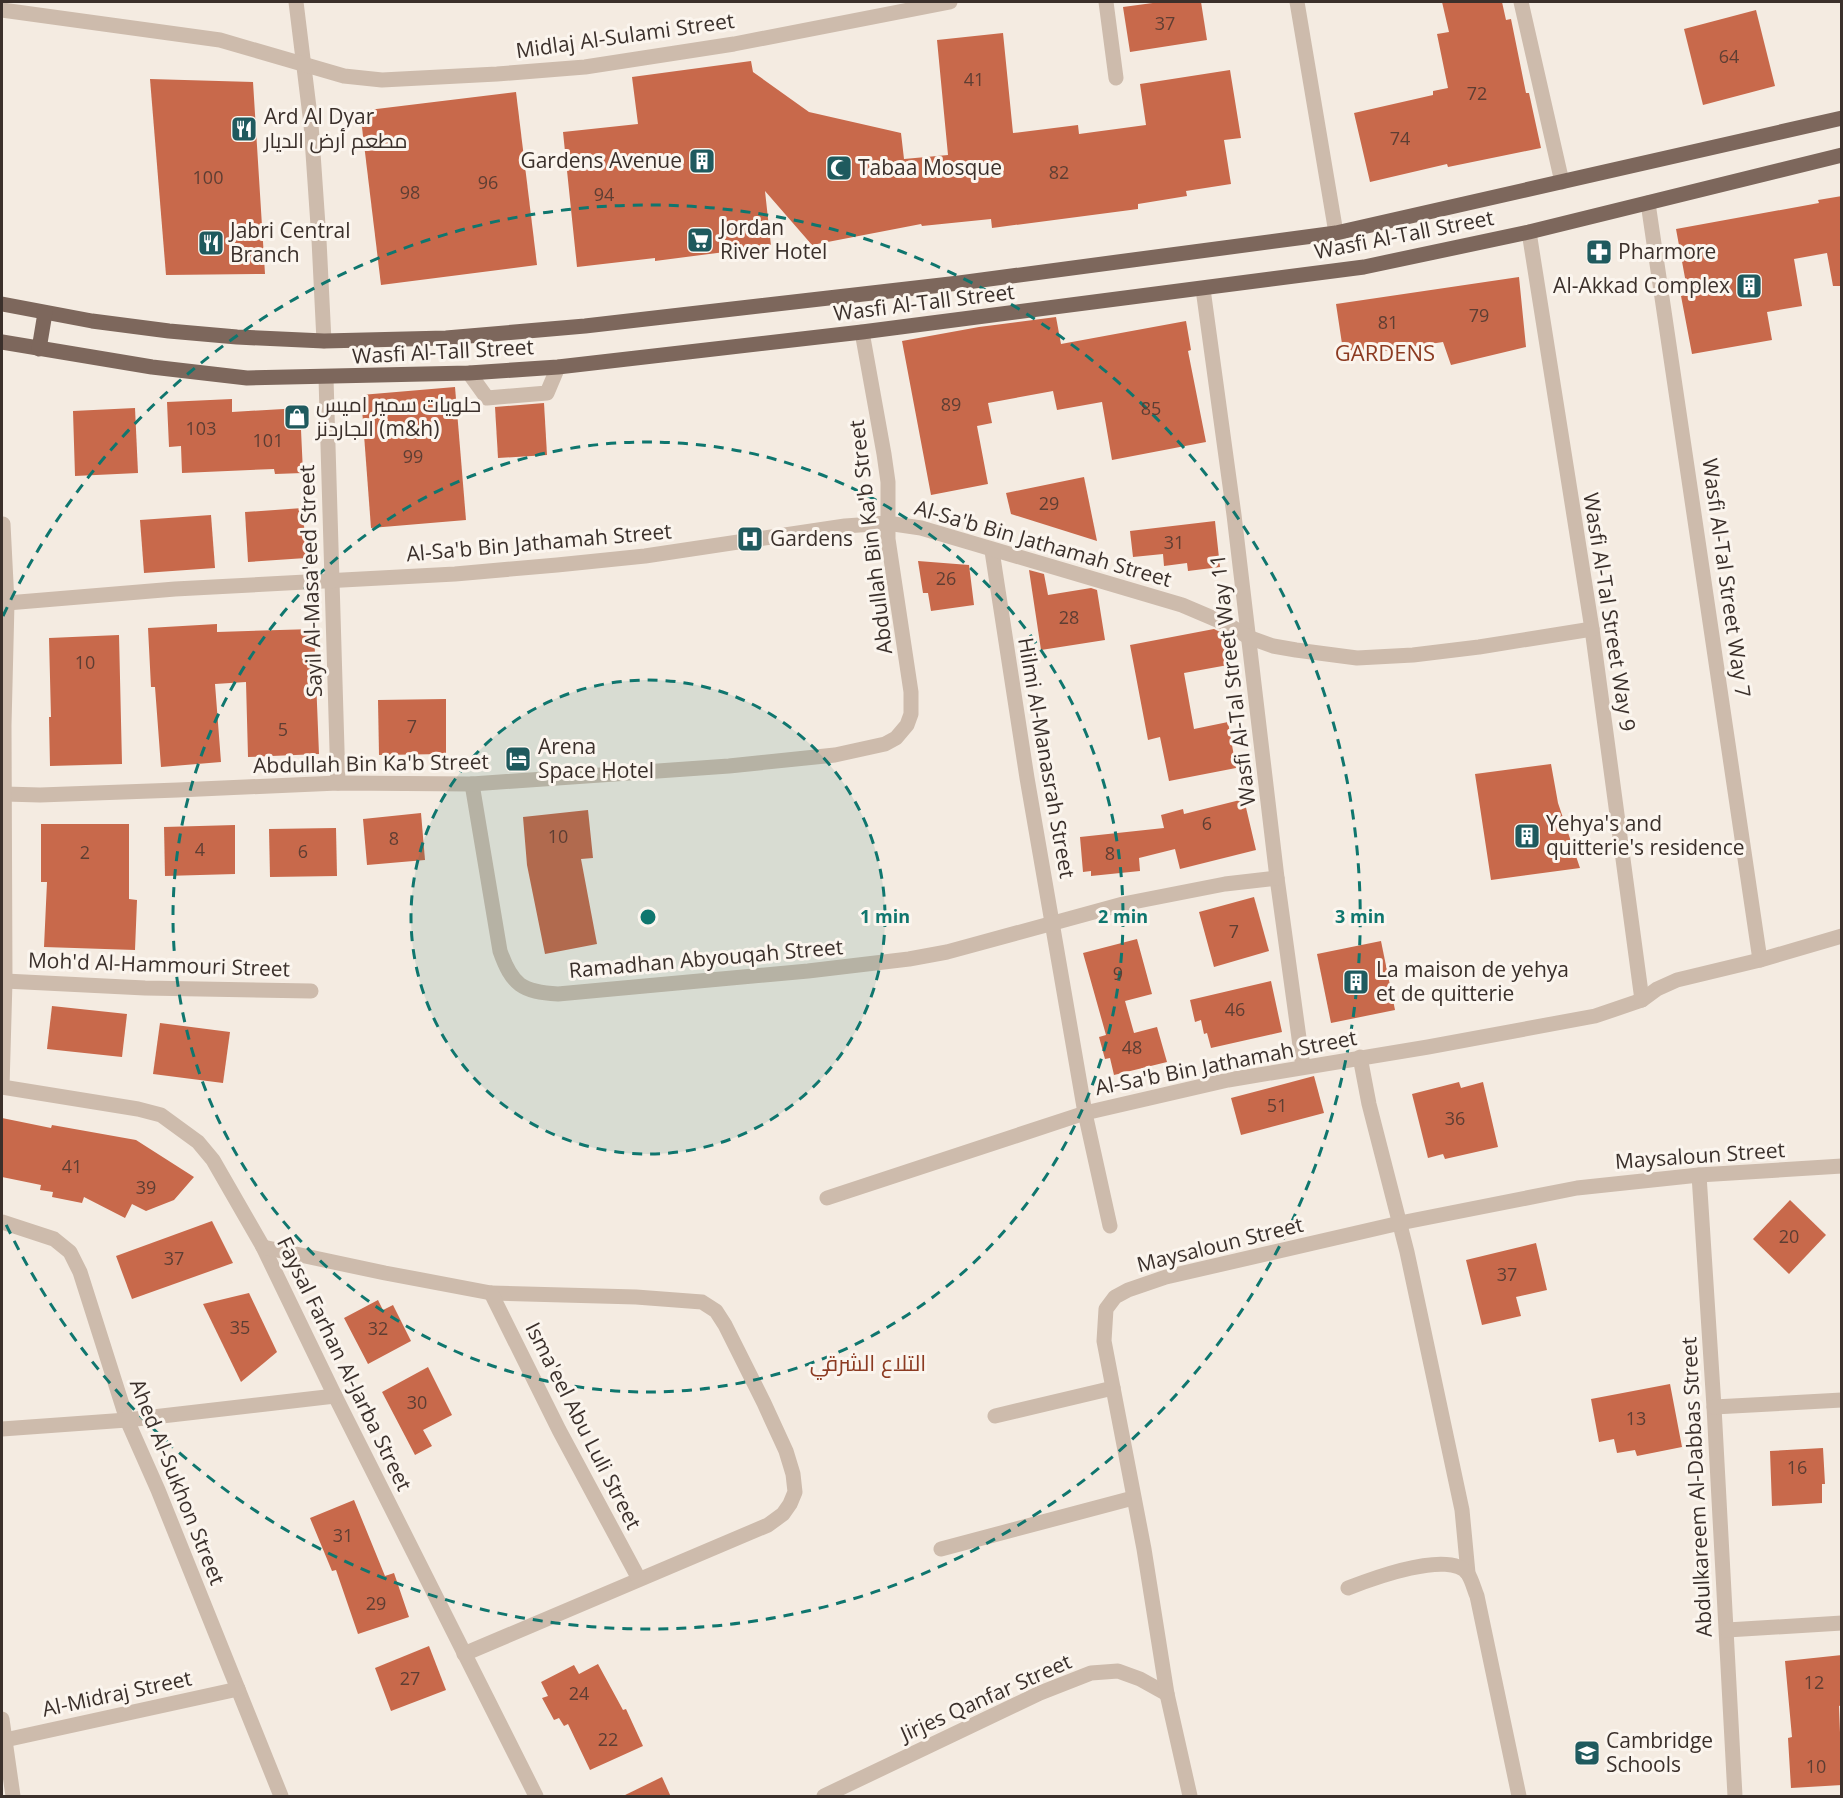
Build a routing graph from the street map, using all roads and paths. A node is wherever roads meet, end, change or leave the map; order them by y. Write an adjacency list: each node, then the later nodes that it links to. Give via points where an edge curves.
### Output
1 (296, 2): 7 (street)
2 (950, 2): 7 (street, Midlaj Al-Sulami Street, via 734,44 585,67 382,80 344,76)
3 (1106, 2): 8 (street)
4 (1297, 2): 14 (street)
5 (1521, 2): 11 (street)
6 (2, 10): 7 (street, Midlaj Al-Sulami Street, via 220,40)
7 (304, 64): 19 (street)
8 (1116, 78)
9 (1842, 118): 11 (main road, Wasfi Al-Tall Street)
10 (1842, 156): 12 (main road, Wasfi Al-Tall Street)
11 (1562, 182): 14 (main road, Wasfi Al-Tall Street)
12 (1648, 203): 13 (main road, Wasfi Al-Tall Street); 38 (street, Wasfi Al-Tal Street Way 7)
13 (1529, 232): 15 (main road, Wasfi Al-Tall Street, via 1364,267); 30 (street, Wasfi Al-Tal Street Way 9)
14 (1336, 233): 19 (main road, Wasfi Al-Tall Street, via 959,284 585,326 446,338)
15 (1203, 289): 18 (main road, Wasfi Al-Tall Street); 31 (street, Wasfi Al-Tal Street Way 11)
16 (2, 304): 17 (main road, Wasfi Al-Tall Street)
17 (45, 313): 19 (main road, Wasfi Al-Tall Street, via 181,332); 21 (main road)
18 (862, 332): 22 (main road, Wasfi Al-Tall Street); 25 (street, Abdullah Bin Ka'b Street, via 888,482)
19 (324, 341)
20 (2, 342): 21 (main road, Wasfi Al-Tall Street)
21 (39, 349): 24 (main road, Wasfi Al-Tall Street, via 247,378)
22 (558, 367): 23 (main road, Wasfi Al-Tall Street); 23 (street, via 547,393 487,398)
23 (470, 373): 24 (main road, Wasfi Al-Tall Street)
24 (326, 378): 28 (street, Sayil Al-Masa'eed Street)
25 (888, 523): 27 (street, Al-Sa'b Bin Jathamah Street, via 921,528); 28 (street, Al-Sa'b Bin Jathamah Street, via 579,563); 33 (street, Abdullah Bin Ka'b Street, via 911,692 911,714 896,738 868,749 824,756)
26 (3, 524): 29 (street)
27 (992, 551): 31 (street, Al-Sa'b Bin Jathamah Street, via 1182,605); 36 (street, Hilmi Al-Manasrah Street)
28 (333, 580): 29 (street, Al-Sa'b Bin Jathamah Street); 32 (street, Sayil Al-Masa'eed Street)
29 (7, 603): 34 (street)
30 (1592, 629): 31 (street, Al-Sa'b Bin Jathamah Street, via 1468,649 1357,658 1296,651); 41 (street, Wasfi Al-Tal Street Way 9)
31 (1248, 637): 35 (street, Wasfi Al-Tal Street Way 11)
32 (338, 783): 33 (street, Abdullah Bin Ka'b Street); 34 (street, Abdullah Bin Ka'b Street)
33 (472, 784): 36 (street, Ramadhan Abyouqah Street, via 500,951 507,971 535,993 558,994 898,960 947,952)
34 (5, 794): 39 (street)
35 (1277, 878): 36 (street, Ramadhan Abyouqah Street, via 1123,904); 43 (street, Wasfi Al-Tal Street Way 11)
36 (1053, 923): 45 (street, Hilmi Al-Manasrah Street)
37 (1842, 936): 38 (street, Al-Sa'b Bin Jathamah Street)
38 (1760, 960): 41 (street, Al-Sa'b Bin Jathamah Street, via 1677,980)
39 (5, 981): 40 (street, Moh'd Al-Hammouri Street); 44 (street)
40 (311, 991)
41 (1642, 1000): 42 (street, Al-Sa'b Bin Jathamah Street, via 1595,1017)
42 (1360, 1057): 43 (street, Al-Sa'b Bin Jathamah Street); 50 (street)
43 (1303, 1067): 45 (street, Al-Sa'b Bin Jathamah Street)
44 (2, 1087): 52 (street, Faysal Farhan Al-Jarba Street, via 161,1115 198,1142 213,1160)
45 (1085, 1113): 48 (street, Al-Sa'b Bin Jathamah Street); 51 (street, Hilmi Al-Manasrah Street)
46 (1842, 1166): 47 (street, Maysaloun Street)
47 (1699, 1175): 50 (street, Maysaloun Street, via 1577,1188); 57 (street, Abdulkareem Al-Dabbas Street)
48 (827, 1198)
49 (2, 1222): 59 (street, Ahed Al-Sukhon Street, via 54,1239 70,1252 80,1272)
50 (1400, 1223): 54 (street, Maysaloun Street, via 1166,1277 1115,1297 1106,1309 1104,1321); 63 (street, via 1462,1510)
51 (1110, 1226)
52 (263, 1247): 53 (street, Isma'eel Abu Luli Street); 55 (street, Faysal Farhan Al-Jarba Street)
53 (491, 1293): 64 (street, Isma'eel Abu Luli Street); 64 (street, Isma'eel Abu Luli Street, via 702,1302 716,1311 725,1325 786,1451 795,1492 783,1514 768,1525)
54 (1113, 1388): 58 (street); 61 (street, Maysaloun Street)
55 (335, 1396): 59 (street); 68 (street, Faysal Farhan Al-Jarba Street)
56 (1842, 1400): 57 (street)
57 (1714, 1407): 67 (street, Abdulkareem Al-Dabbas Street)
58 (995, 1416)
59 (127, 1420): 60 (street); 69 (street, Ahed Al-Sukhon Street)
60 (2, 1429)
61 (1133, 1497): 62 (street); 70 (street, Maysaloun Street)
62 (941, 1550)
63 (1468, 1573): 65 (street, via 1455,1565 1422,1566 1390,1572); 78 (street, via 1477,1596)
64 (639, 1579): 68 (street, Isma'eel Abu Luli Street)
65 (1348, 1588)
66 (1842, 1623): 67 (street)
67 (1726, 1630): 79 (street, Abdulkareem Al-Dabbas Street)
68 (464, 1654): 75 (street, Faysal Farhan Al-Jarba Street)
69 (238, 1689): 72 (street, Al-Midraj Street); 74 (street, Ahed Al-Sukhon Street)
70 (1167, 1694): 76 (street, Jirjes Qanfar Street, via 1140,1678 1118,1671 1091,1673 1040,1693); 77 (street, Maysaloun Street)
71 (2, 1719): 72 (street)
72 (5, 1740): 73 (street)
73 (13, 1797)
74 (281, 1797)
75 (536, 1797)
76 (824, 1797)
77 (1190, 1797)
78 (1519, 1797)
79 (1735, 1797)

